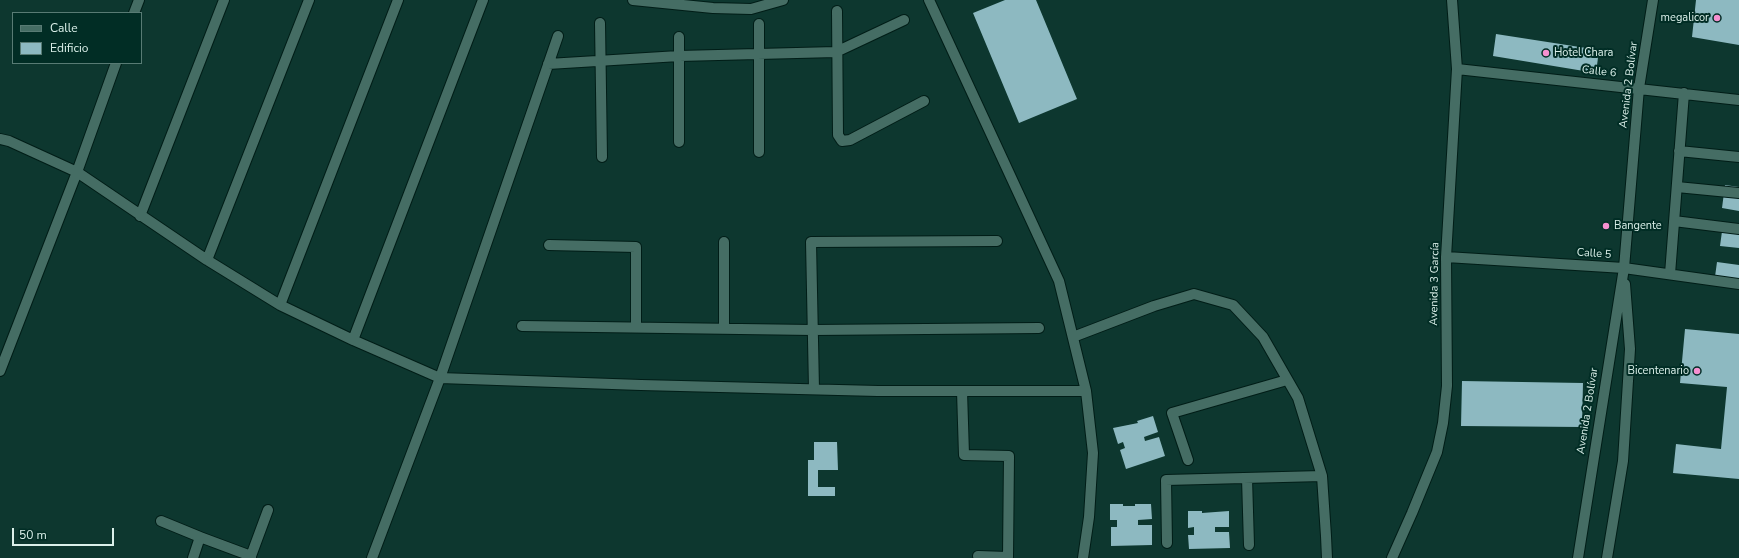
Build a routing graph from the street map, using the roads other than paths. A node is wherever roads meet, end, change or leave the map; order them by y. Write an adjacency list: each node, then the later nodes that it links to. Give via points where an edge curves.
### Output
1 (139, 0): 13 (street)
2 (224, 0): 39 (street)
3 (309, 0): 46 (street)
4 (398, 0): 50 (street)
5 (483, 0): 57 (street)
6 (633, 0): 11 (street, via 713,8)
7 (783, 0): 11 (street)
8 (929, 0): 56 (street, via 1059,281)
9 (1452, 0): 25 (street, Avenida 3 García)
10 (1653, 0): 26 (street, Avenida 2 Bolívar)
11 (748, 4)
12 (837, 11): 19 (street)
13 (134, 12)
14 (904, 20): 19 (street)
15 (600, 23): 22 (street)
16 (759, 24): 20 (street)
17 (558, 36): 24 (street)
18 (679, 37): 21 (street)
19 (836, 52): 20 (street); 29 (street, via 838,135 842,141 850,140)
20 (759, 54): 21 (street); 33 (street)
21 (679, 56): 22 (street); 31 (street)
22 (600, 60): 24 (street); 34 (street)
23 (116, 64): 36 (street)
24 (548, 64): 59 (street)
25 (1457, 69): 26 (street, Calle 6); 45 (street, Avenida 3 García)
26 (1639, 88): 27 (street, Calle 6); 47 (street, Avenida 2 Bolívar)
27 (1684, 93): 28 (street, Calle 6); 32 (street)
28 (1739, 100)
29 (924, 101)
30 (0, 139): 36 (street)
31 (679, 142)
32 (1679, 151): 35 (street); 37 (street)
33 (759, 152)
34 (602, 157)
35 (1739, 157)
36 (76, 172): 39 (street); 58 (street)
37 (1677, 187): 38 (street); 40 (street)
38 (1739, 193)
39 (140, 216): 46 (street)
40 (1674, 221): 41 (street); 48 (street)
41 (1739, 228)
42 (998, 241): 55 (street, via 811,242)
43 (724, 242): 53 (street)
44 (549, 245): 52 (street, via 636,247)
45 (1446, 257): 47 (street, Calle 5); 78 (street, Avenida 3 García, via 1447,386 1443,423 1437,452)
46 (207, 260): 50 (street)
47 (1624, 268): 48 (street, Calle 5); 79 (street, Avenida 2 Bolívar); 80 (street, Avenida 2 Bolívar, via 1630,349 1623,461)
48 (1670, 274): 49 (street, Calle 5)
49 (1739, 284)
50 (280, 305): 57 (street)
51 (522, 326): 52 (street)
52 (636, 327): 53 (street)
53 (724, 328): 55 (street)
54 (1039, 328): 55 (street)
55 (813, 330): 61 (street)
56 (1073, 337): 60 (street, via 1154,306 1194,294 1233,305 1263,337); 63 (street)
57 (353, 340): 59 (street)
58 (0, 371)
59 (440, 378): 61 (street); 75 (street)
60 (1287, 380): 64 (street, via 1172,413); 65 (street, via 1298,398)
61 (814, 389): 62 (street)
62 (962, 391): 63 (street); 72 (street, via 964,455 1009,456 1008,556)
63 (1086, 391): 76 (street, via 1093,453 1089,517)
64 (1188, 460)
65 (1322, 476): 66 (street); 77 (street)
66 (1246, 478): 70 (street, via 1166,480); 71 (street)
67 (268, 510): 73 (street)
68 (161, 521): 69 (street)
69 (200, 537): 73 (street); 74 (street)
70 (1167, 543)
71 (1249, 545)
72 (978, 556)
73 (251, 557)
74 (193, 558)
75 (372, 558)
76 (1083, 558)
77 (1327, 558)
78 (1392, 558)
79 (1578, 558)
80 (1606, 558)

